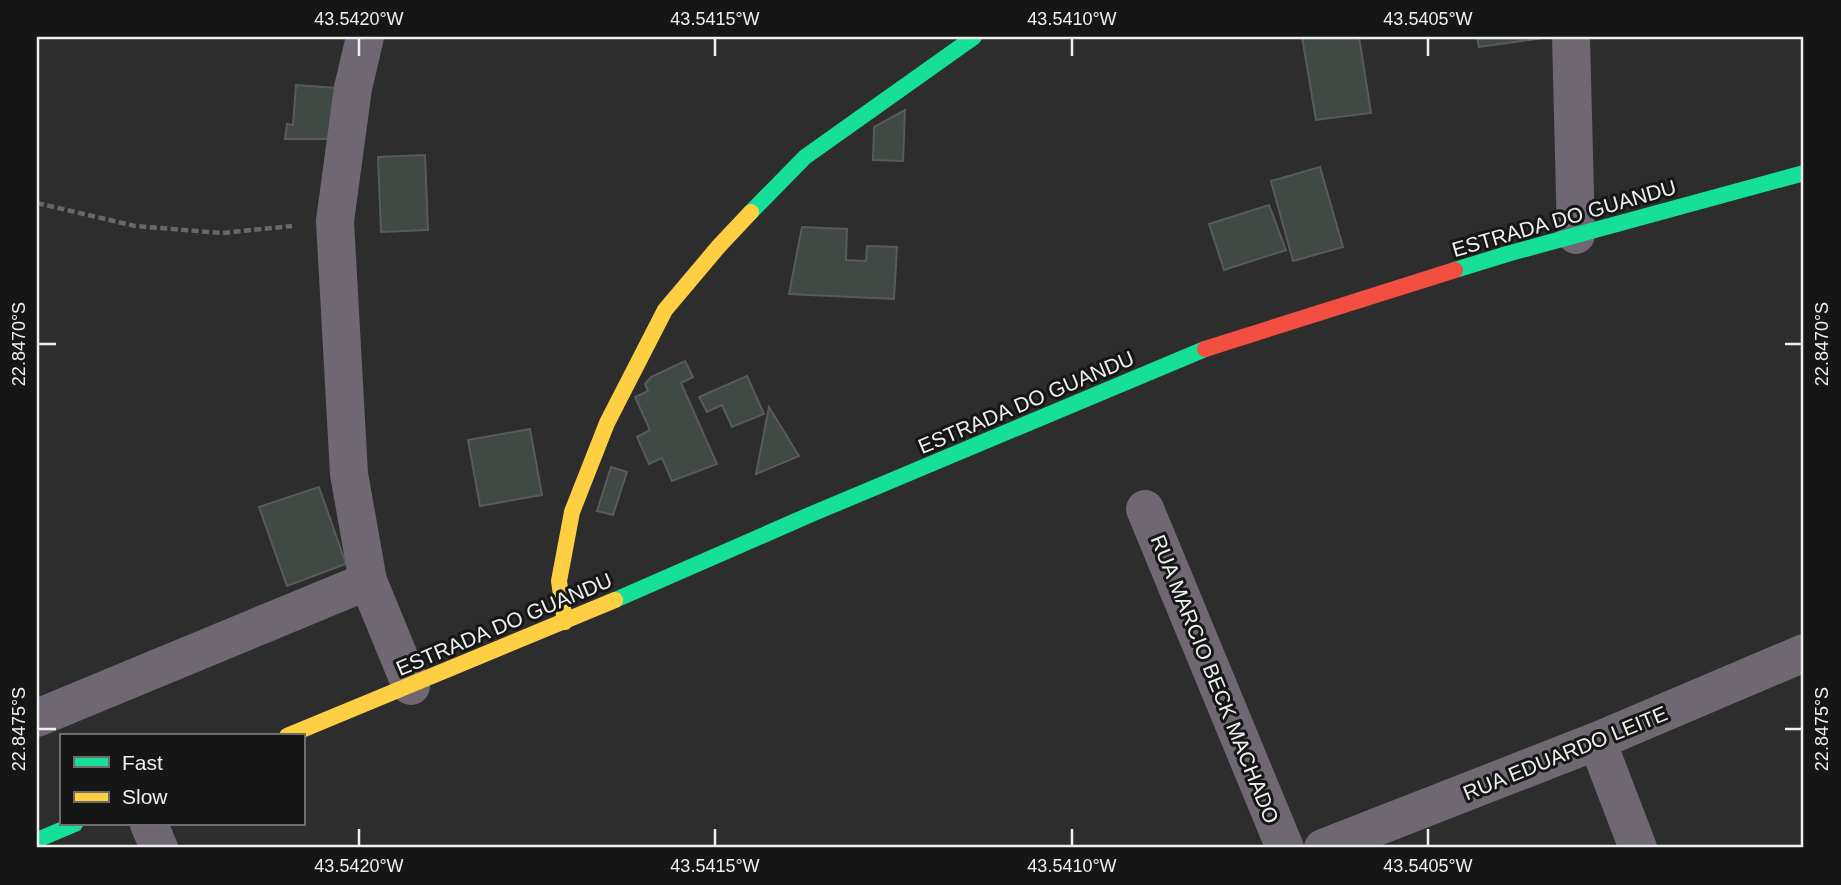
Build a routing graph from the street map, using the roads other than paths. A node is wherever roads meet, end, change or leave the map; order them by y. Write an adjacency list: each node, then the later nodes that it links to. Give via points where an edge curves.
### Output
1 (365, 37): 7 (street, via 353,88 335,221 349,474)
2 (974, 37): 8 (street, via 805,157 665,310 607,423 572,512 559,581)
3 (1571, 37): 5 (street)
4 (1804, 173): 5 (street, ESTRADA DO GUANDU)
5 (1576, 235): 8 (street, ESTRADA DO GUANDU, via 1208,348)
6 (1145, 509): 18 (street, RUA MARCIO BECK MACHADO)
7 (368, 581): 10 (street); 11 (street)
8 (565, 622): 10 (street, ESTRADA DO GUANDU)
9 (1804, 653): 13 (street, RUA EDUARDO LEITE)
10 (411, 686): 12 (street, ESTRADA DO GUANDU)
11 (37, 718)
12 (292, 734)
13 (1597, 741): 19 (street, RUA EDUARDO LEITE); 20 (street)
14 (70, 826): 16 (street)
15 (150, 826): 17 (street)
16 (37, 840)
17 (159, 848)
18 (1284, 848)
19 (1323, 848)
20 (1638, 848)

